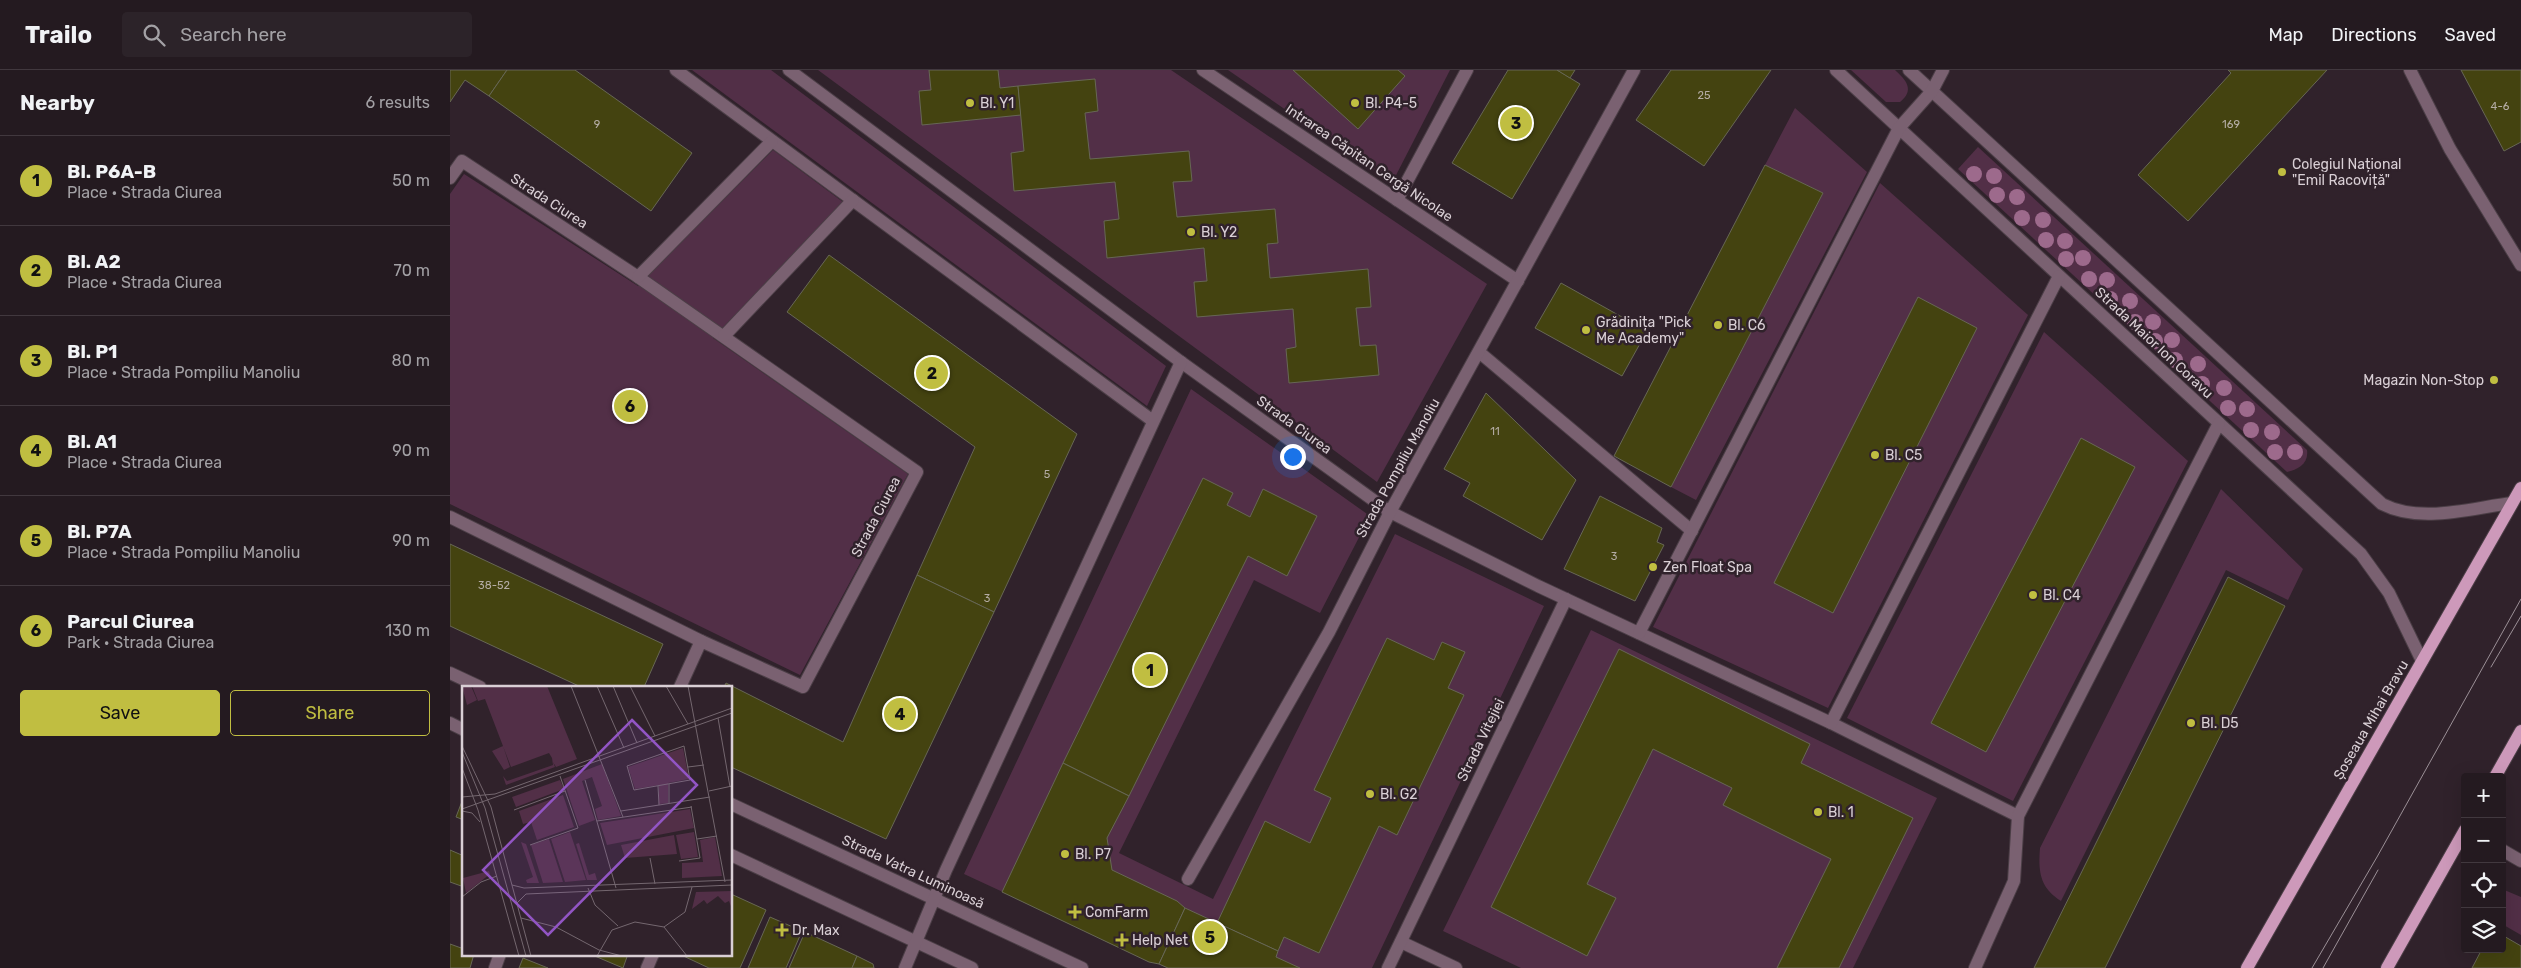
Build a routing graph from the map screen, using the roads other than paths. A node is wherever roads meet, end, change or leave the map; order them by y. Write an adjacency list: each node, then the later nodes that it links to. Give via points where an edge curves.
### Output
1 (676, 70): 12 (street)
2 (789, 70): 22 (street, Strada Ciurea)
3 (1203, 70): 15 (street, Intrarea Căpitan Cergă Nicolae)
4 (1466, 70): 15 (street)
5 (1634, 70): 19 (street, Strada Pompiliu Manoliu)
6 (1836, 70): 11 (street, Strada Maior Ion Coravu)
7 (1909, 70): 10 (street)
8 (1943, 70): 10 (street)
9 (2410, 70): 16 (street, via 2450,149)
10 (1932, 91): 11 (street); 26 (street, via 2382,504 2396,512 2423,515)
11 (1899, 128): 17 (street, Strada Maior Ion Coravu); 29 (street)
12 (772, 141): 14 (street); 18 (street)
13 (450, 178): 18 (street, Strada Ciurea, via 462,161)
14 (853, 200): 20 (street); 23 (street)
15 (1397, 200): 19 (street, Intrarea Căpitan Cergă Nicolae)
16 (2521, 265)
17 (2059, 276): 24 (street, Strada Maior Ion Coravu); 38 (street)
18 (638, 277): 20 (street, Strada Ciurea)
19 (1518, 281): 21 (street, Strada Pompiliu Manoliu)
20 (724, 336): 32 (street, Strada Ciurea, via 917,472 803,687)
21 (1479, 352): 27 (street, Strada Pompiliu Manoliu); 29 (street)
22 (1181, 362): 23 (street); 27 (street, Strada Ciurea)
23 (1153, 421): 49 (street)
24 (2219, 423): 33 (street, Strada Maior Ion Coravu, via 2371,566 2389,593); 43 (street)
25 (2521, 488): 26 (main road, Șoseaua Mihai Bravu)
26 (2512, 503): 33 (main road, Șoseaua Mihai Bravu)
27 (1390, 512): 30 (street, Strada Ciurea); 48 (street, Strada Pompiliu Manoliu, via 1329,632)
28 (450, 518): 32 (street, Strada Ciurea)
29 (1692, 531): 31 (street)
30 (1566, 599): 31 (street); 51 (street, Strada Vitejiei)
31 (1640, 633): 38 (street)
32 (701, 641): 36 (street)
33 (2422, 661): 62 (main road, Șoseaua Mihai Bravu)
34 (450, 673): 35 (street)
35 (478, 686)
36 (680, 686)
37 (450, 723): 39 (street)
38 (1832, 723): 43 (street)
39 (462, 729)
40 (2521, 731): 41 (main road)
41 (2497, 773)
42 (732, 804): 49 (street, Strada Vatra Luminoasă)
43 (2018, 816): 61 (street, via 2014,882)
44 (2461, 837): 63 (main road)
45 (2506, 852): 47 (street)
46 (732, 855): 50 (street)
47 (2521, 860)
48 (1188, 879)
49 (935, 899): 50 (street); 58 (street, Strada Vatra Luminoasă)
50 (916, 942): 56 (street); 57 (street)
51 (1400, 942): 59 (street, Strada Vitejiei); 60 (street)
52 (499, 956): 54 (street)
53 (651, 956): 55 (street)
54 (495, 968)
55 (647, 968)
56 (905, 968)
57 (972, 968)
58 (1082, 968)
59 (1388, 968)
60 (1456, 968)
61 (1975, 968)
62 (2247, 968)
63 (2387, 968)

